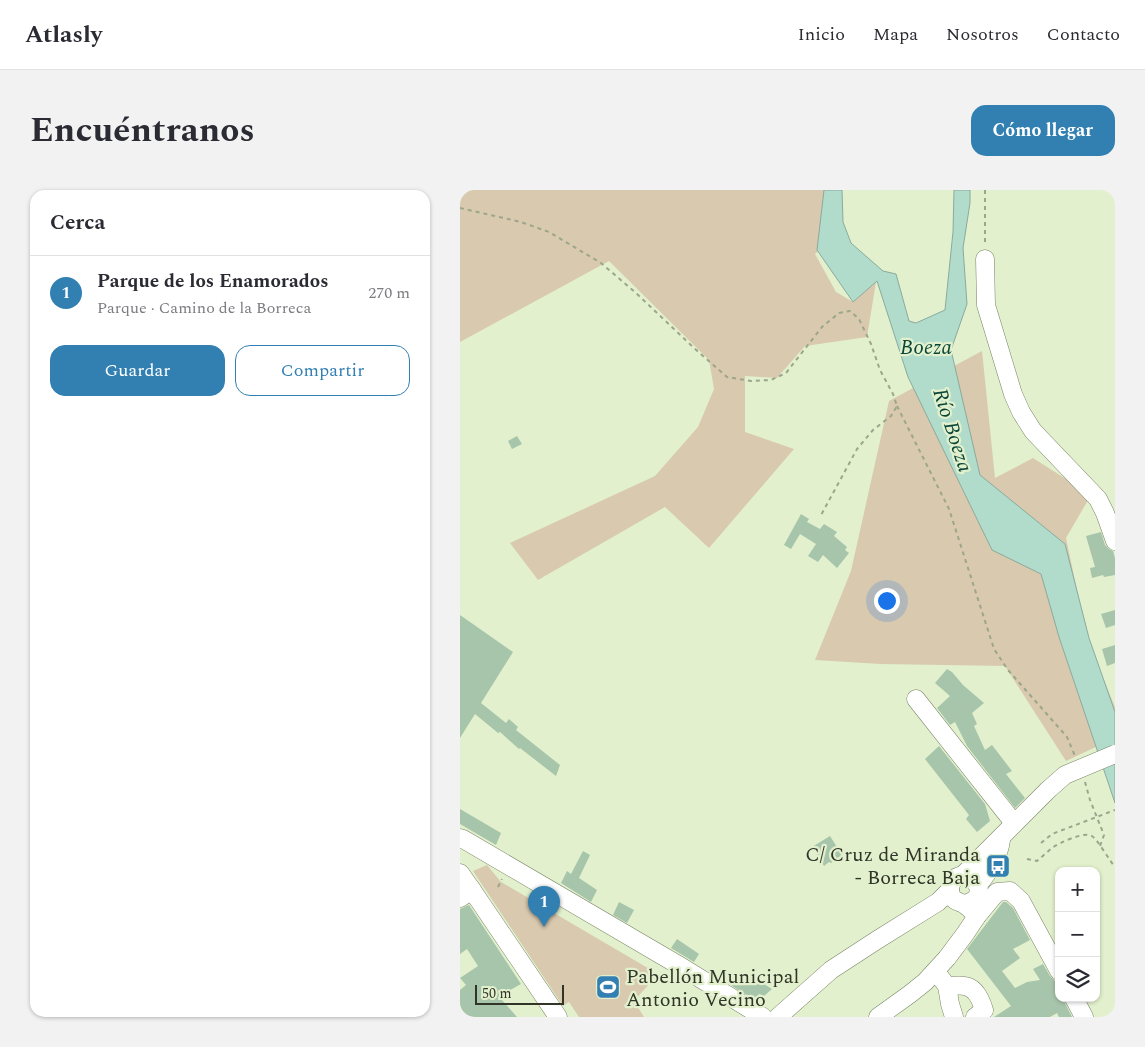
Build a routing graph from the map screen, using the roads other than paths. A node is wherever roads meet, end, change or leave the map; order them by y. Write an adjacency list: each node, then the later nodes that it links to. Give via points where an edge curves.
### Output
1 (985, 258): 2 (street, via 986,305 1021,412 1034,431 1098,499)
2 (1115, 541)
3 (916, 699): 5 (street)
4 (1115, 754): 5 (street, bridge, via 1065,775)
5 (1003, 835): 8 (street)
6 (460, 838): 17 (street)
7 (460, 873): 9 (street)
8 (978, 885): 10 (street, via 976,898 971,902); 10 (street, via 957,877 952,882); 11 (street); 12 (street, via 997,892 1010,891 1021,901)
9 (466, 894): 16 (street)
10 (957, 898): 11 (street); 18 (street, via 938,902 831,970)
11 (977, 916): 13 (street)
12 (1055, 963)
13 (935, 971): 14 (street); 19 (street)
14 (947, 986): 20 (street); 21 (street, via 964,985 973,989 984,1010)
15 (1076, 1002): 22 (street)
16 (558, 1017)
17 (763, 1017)
18 (778, 1017)
19 (878, 1017)
20 (954, 1017)
21 (975, 1017)
22 (1084, 1017)

